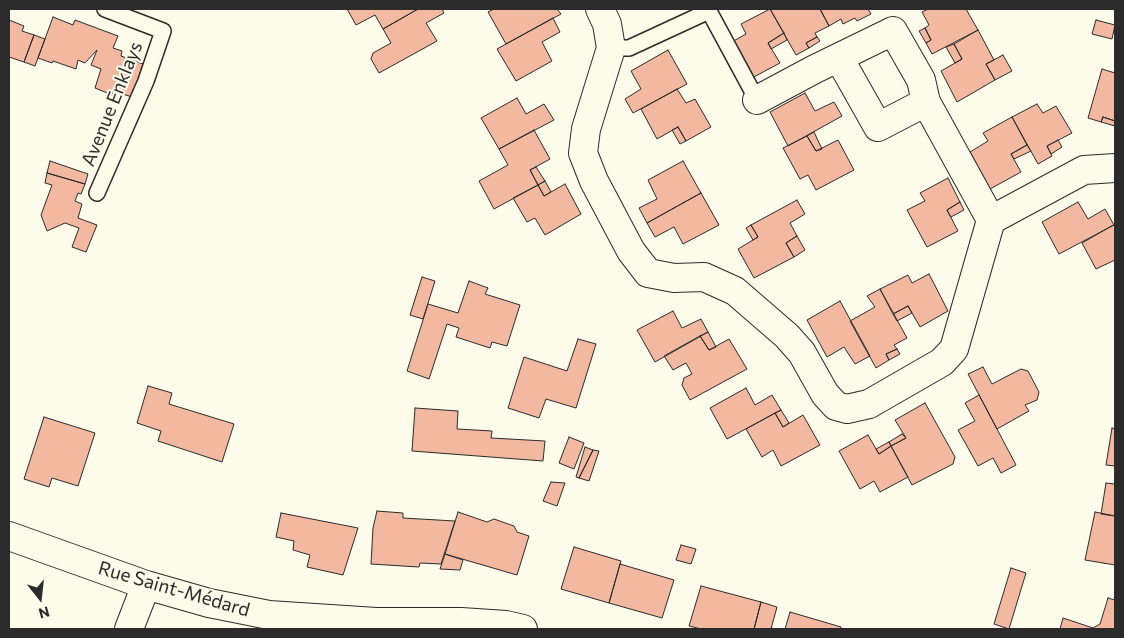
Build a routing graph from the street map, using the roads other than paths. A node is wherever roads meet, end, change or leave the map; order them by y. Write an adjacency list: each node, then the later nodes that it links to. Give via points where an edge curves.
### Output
1 (106, 9): 8 (lane, Avenue Enklays, via 163,31 146,81)
2 (600, 9): 3 (street, via 607,24)
3 (610, 48): 5 (lane, via 629,48 709,11); 9 (street, via 586,129 583,153 630,251 648,273 674,278 704,277 735,291 802,353 825,394 836,406 847,409 869,404 942,362 954,350)
4 (839, 58): 5 (street); 6 (street, via 878,127); 6 (street, via 893,32 921,80)
5 (757, 100)
6 (926, 102): 9 (street)
7 (1115, 168): 9 (street, via 1084,170)
8 (97, 192)
9 (991, 220)
10 (9, 536): 11 (street, Rue Saint-Médard)
11 (146, 585): 12 (street); 13 (street, Rue Saint-Médard, via 209,603 269,615 376,622 461,622)
12 (129, 629)
13 (523, 629)

